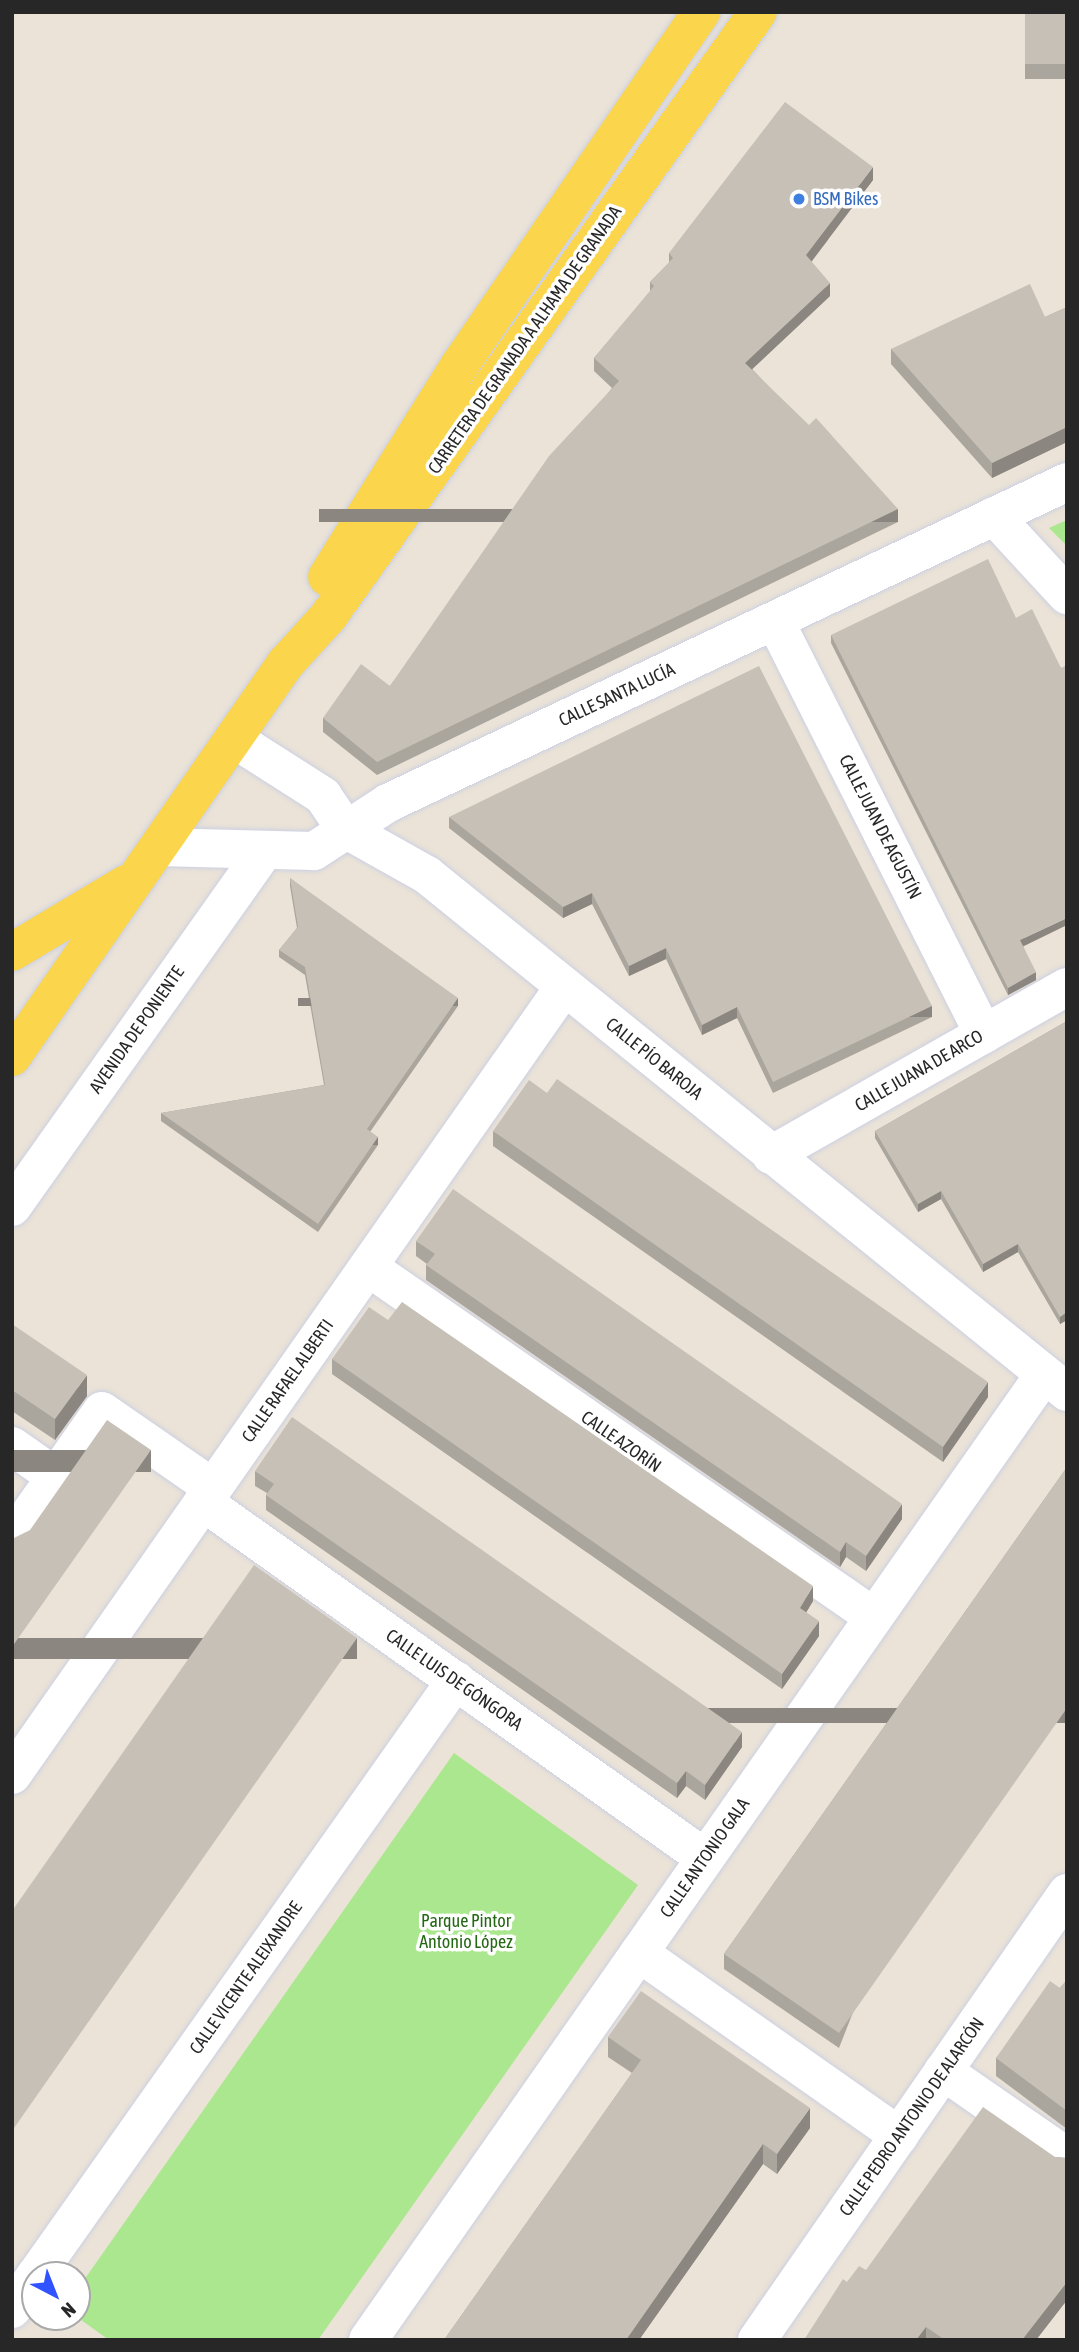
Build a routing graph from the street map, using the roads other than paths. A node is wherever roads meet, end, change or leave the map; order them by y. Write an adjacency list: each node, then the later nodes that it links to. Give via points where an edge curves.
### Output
1 (701, 12): 7 (main road, CARRETERA DE GRANADA A ALHAMA DE GRANADA, via 459,366 310,603)
2 (758, 12): 7 (main road, CARRETERA DE GRANADA A ALHAMA DE GRANADA, via 328,617)
3 (1067, 482): 4 (street, CALLE SANTA LUCÍA)
4 (994, 516): 5 (street); 6 (street, CALLE SANTA LUCÍA)
5 (1067, 595)
6 (775, 621): 9 (street, CALLE SANTA LUCÍA); 15 (street, CALLE JUAN DE AGUSTÍN)
7 (286, 663): 8 (main road, CARRETERA DE GRANADA A ALHAMA DE GRANADA)
8 (233, 739): 9 (street, CALLE PÍO BAROJA, via 323,796); 11 (main road, CARRETERA DE GRANADA A ALHAMA DE GRANADA)
9 (345, 829): 10 (street, CALLE SANTA LUCÍA, via 314,851); 13 (street, CALLE PÍO BAROJA, via 427,876)
10 (262, 852): 11 (street, CALLE SANTA LUCÍA); 18 (street, AVENIDA DE PONIENTE)
11 (147, 862): 12 (main road); 16 (main road)
12 (12, 952)
13 (564, 987): 17 (street, CALLE PÍO BAROJA); 19 (street, CALLE RAFAEL ALBERTI)
14 (1067, 987): 15 (street, CALLE JUANA DE ARCO)
15 (984, 1034): 17 (street, CALLE JUANA DE ARCO)
16 (17, 1042)
17 (771, 1155): 20 (street, CALLE PÍO BAROJA)
18 (12, 1208)
19 (368, 1266): 23 (street, CALLE RAFAEL ALBERTI); 25 (street, CALLE AZORÍN)
20 (1055, 1384): 25 (street, CALLE ANTONIO GALA)
21 (12, 1446): 22 (street)
22 (56, 1477): 23 (street, CALLE LUIS DE GÓNGORA, via 102,1411); 24 (street)
23 (208, 1495): 26 (street, CALLE LUIS DE GÓNGORA); 27 (street, CALLE RAFAEL ALBERTI)
24 (12, 1539)
25 (874, 1617): 28 (street, CALLE ANTONIO GALA)
26 (456, 1680): 28 (street, CALLE LUIS DE GÓNGORA); 34 (street, CALLE VICENTE ALEIXANDRE)
27 (12, 1775)
28 (705, 1858): 30 (street, CALLE ANTONIO GALA)
29 (1067, 1893): 31 (street, CALLE PEDRO ANTONIO DE ALARCÓN)
30 (639, 1953): 32 (street); 35 (street, CALLE ANTONIO GALA)
31 (943, 2071): 32 (street, CALLE PEDRO ANTONIO DE ALARCÓN); 33 (street)
32 (899, 2136): 36 (street, CALLE PEDRO ANTONIO DE ALARCÓN)
33 (1067, 2157)
34 (47, 2261)
35 (368, 2340)
36 (757, 2340)

